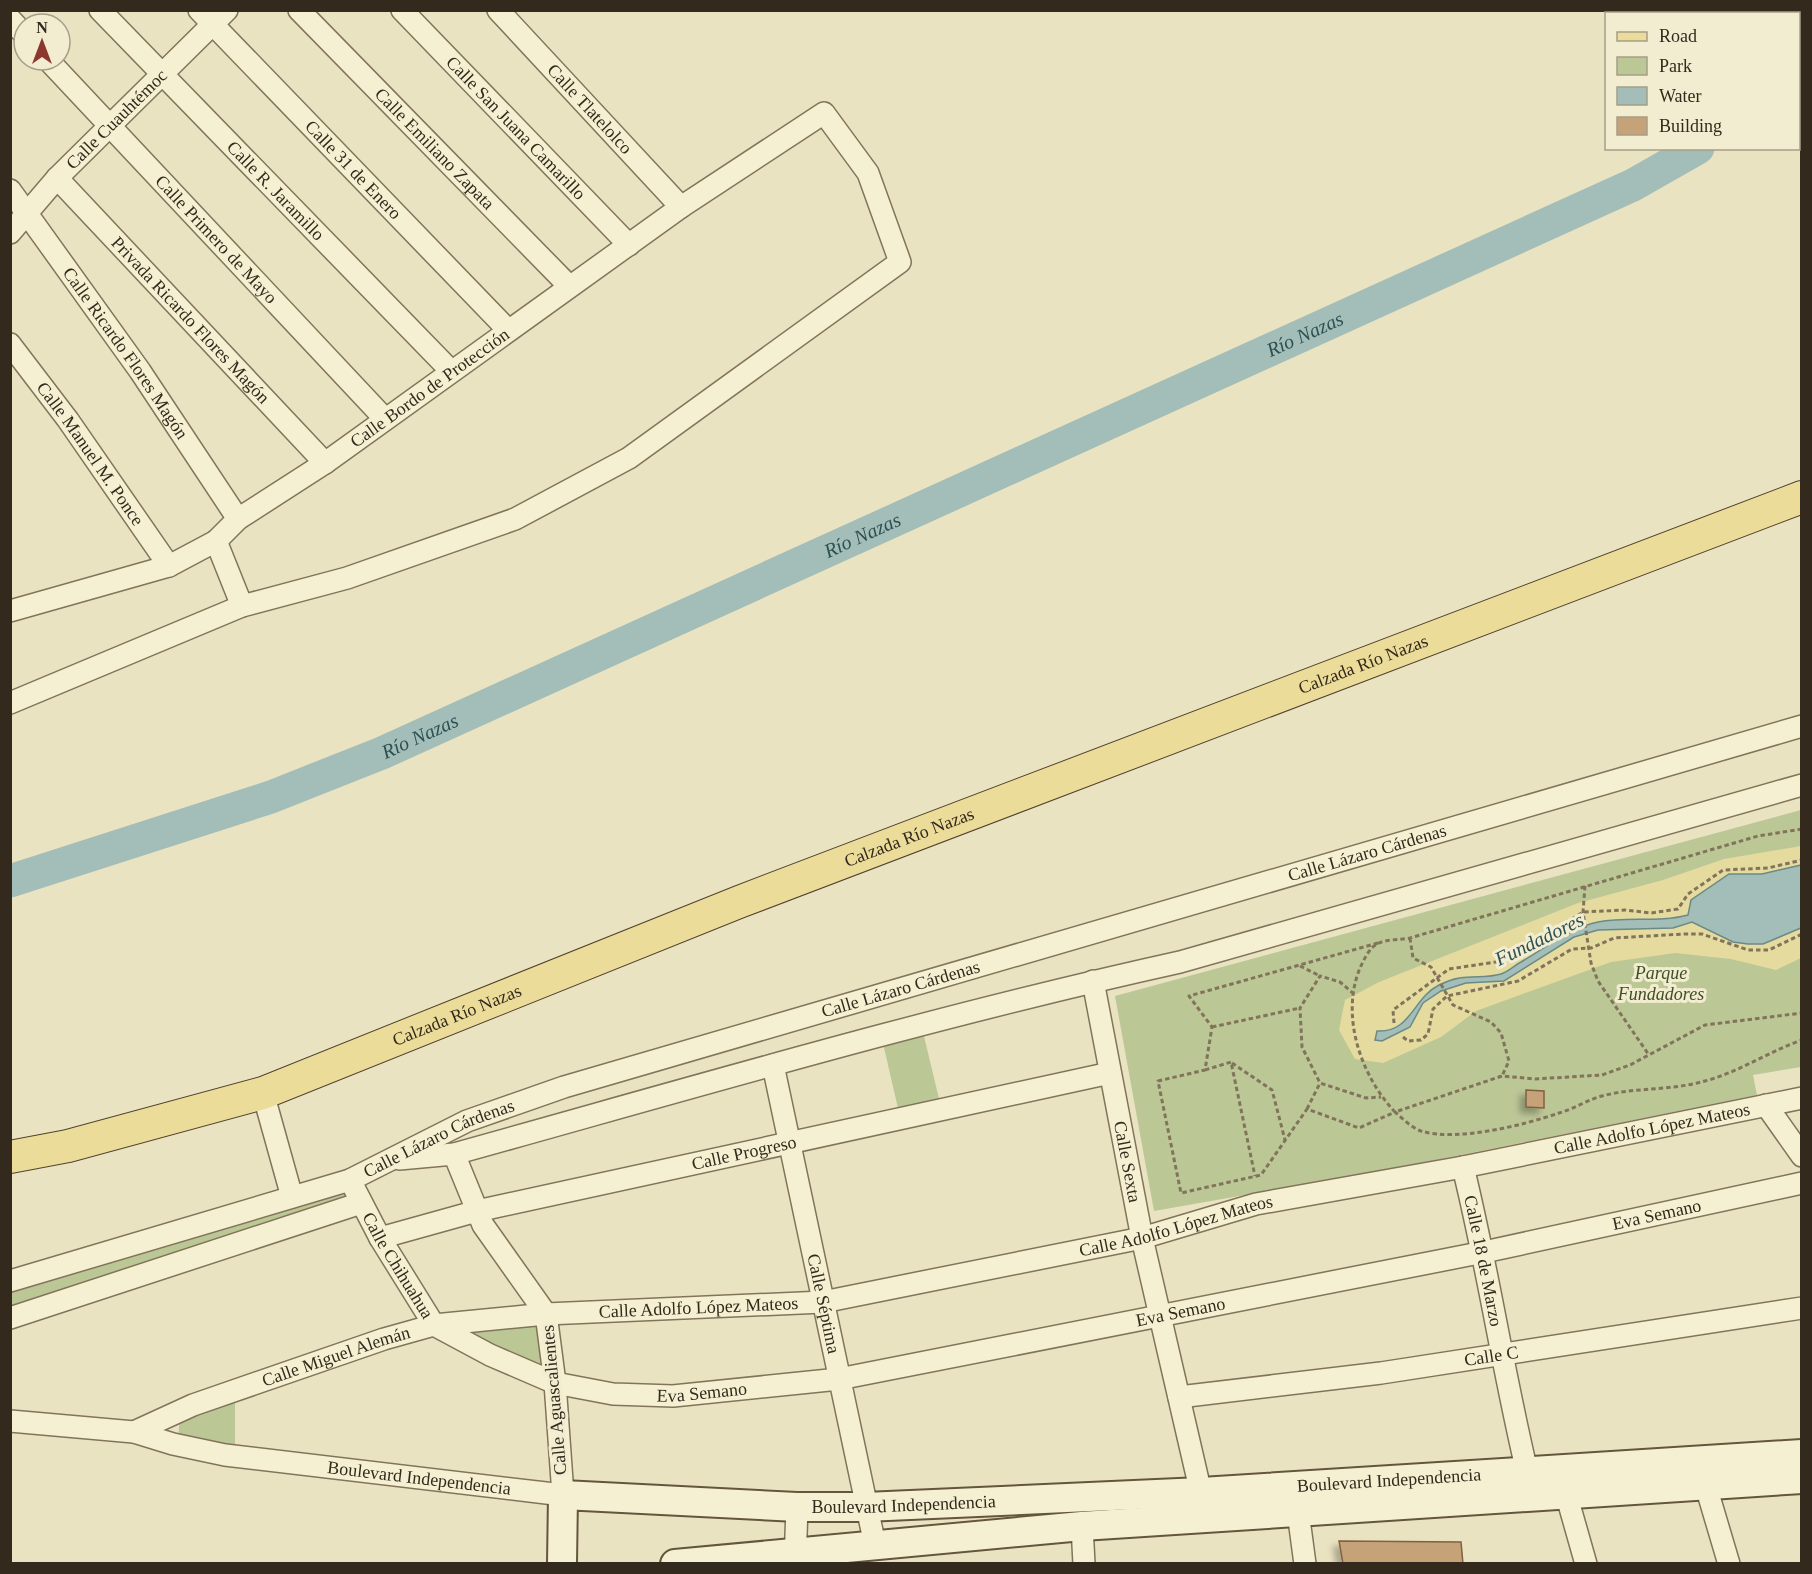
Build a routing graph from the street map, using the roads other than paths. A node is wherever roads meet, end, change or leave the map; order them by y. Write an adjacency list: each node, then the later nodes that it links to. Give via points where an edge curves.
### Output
1 (100, 10): 7 (street, Calle R. Jaramillo)
2 (300, 10): 15 (street, Calle Emiliano Zapata)
3 (402, 10): 14 (street, Calle San Juana Camarillo)
4 (498, 10): 11 (street, Calle Tlatelolco)
5 (213, 16): 7 (street, Calle Cuauhtémoc); 16 (street, Calle 31 de Enero)
6 (59, 72): 8 (street, Calle Primero de Mayo)
7 (163, 76): 8 (street, Calle Cuauhtémoc); 18 (street, Calle R. Jaramillo)
8 (110, 127): 9 (street, Calle Cuauhtémoc); 19 (street, Calle Primero de Mayo)
9 (57, 178): 12 (street, Calle Cuauhtémoc); 20 (street, Privada Ricardo Flores Magón)
10 (10, 190): 12 (street, Calle Ricardo Flores Magón)
11 (681, 207): 14 (street, Calle Bordo de Protección); 25 (street, Calle Bordo de Protección, via 824,113 868,173 900,262 629,458 515,519 347,578)
12 (27, 213): 13 (street, Calle Cuauhtémoc); 22 (street, Calle Ricardo Flores Magón, via 140,371)
13 (10, 233)
14 (629, 245): 15 (street, Calle Bordo de Protección)
15 (569, 286): 16 (street, Calle Bordo de Protección)
16 (508, 330): 18 (street, Calle Bordo de Protección)
17 (10, 344): 24 (street, Calle Manuel M. Ponce)
18 (451, 371): 19 (street, Calle Bordo de Protección)
19 (385, 419): 20 (street, Calle Bordo de Protección)
20 (325, 463): 22 (street, Calle Bordo de Protección)
21 (1802, 497): 33 (main road, Calzada Río Nazas, via 739,902)
22 (238, 519): 23 (street, Calle Bordo de Protección)
23 (216, 541): 24 (street, Calle Bordo de Protección); 25 (street)
24 (169, 566): 26 (street, Calle Bordo de Protección)
25 (242, 606): 27 (street)
26 (11, 610)
27 (10, 703)
28 (1802, 726): 40 (street, Calle Lázaro Cárdenas, via 564,1088 467,1121)
29 (1802, 785): 30 (street, via 1180,962)
30 (1094, 981): 31 (street); 32 (street, Calle Sexta)
31 (773, 1065): 36 (street, Calle Séptima); 37 (street)
32 (1110, 1073): 36 (street, Calle Progreso); 48 (street, Calle Sexta)
33 (263, 1092): 39 (main road, Calzada Río Nazas, via 68,1146); 44 (street)
34 (1802, 1098): 35 (street, Calle Adolfo López Mateos)
35 (1766, 1105): 38 (street); 41 (street, Calle Adolfo López Mateos)
36 (789, 1142): 46 (street, Calle Progreso); 51 (street, Calle Séptima)
37 (454, 1154): 40 (street); 46 (street, Calle Aguascalientes)
38 (1802, 1156)
39 (10, 1157)
40 (395, 1159): 42 (street, Calle Lázaro Cárdenas)
41 (1463, 1167): 48 (street, Calle Adolfo López Mateos, via 1256,1204); 49 (street, Calle 18 de Marzo)
42 (350, 1180): 44 (street, Calle Lázaro Cárdenas); 45 (street, Calle Chihuahua)
43 (1802, 1183): 49 (street, Eva Semano)
44 (292, 1197): 50 (street, Calle Lázaro Cárdenas)
45 (361, 1203): 47 (street, Calle Chihuahua); 55 (street)
46 (477, 1211): 47 (street, Calle Progreso); 53 (street, Calle Aguascalientes, via 497,1248)
47 (380, 1238): 56 (street, Calle Chihuahua)
48 (1142, 1238): 51 (street, Calle Adolfo López Mateos); 54 (street, Calle Sexta)
49 (1484, 1252): 54 (street, Eva Semano); 57 (street, Calle 18 de Marzo)
50 (10, 1281)
51 (823, 1302): 53 (street, Calle Adolfo López Mateos); 58 (street, Calle Séptima)
52 (1802, 1308): 57 (street, Calle C)
53 (546, 1314): 56 (street, Calle Miguel Alemán); 59 (street, Calle Aguascalientes)
54 (1160, 1314): 58 (street, Eva Semano); 60 (street, Calle Sexta)
55 (10, 1318)
56 (434, 1325): 59 (street, Calle Chihuahua); 62 (street, Calle Miguel Alemán, via 193,1405)
57 (1502, 1353): 60 (street, Calle C, via 1380,1373); 67 (street, Calle 18 de Marzo)
58 (839, 1379): 59 (street, Eva Semano, via 673,1396 613,1394); 72 (street, Calle Séptima)
59 (555, 1383): 68 (street, Calle Aguascalientes)
60 (1179, 1397): 70 (street, Calle Sexta)
61 (10, 1421): 62 (street, Boulevard Independencia)
62 (134, 1432): 68 (street, Boulevard Independencia, via 225,1455)
63 (1802, 1454): 64 (street, Boulevard Independencia)
64 (1702, 1473): 65 (street, Boulevard Independencia); 66 (street, Boulevard Independencia); 81 (street)
65 (1802, 1479)
66 (1563, 1482): 67 (street, Boulevard Independencia); 80 (street)
67 (1530, 1484): 69 (street, Boulevard Independencia)
68 (562, 1495): 71 (street, Boulevard Independencia); 76 (street, Calle Aguascalientes)
69 (1296, 1498): 70 (street, Boulevard Independencia); 79 (street)
70 (1204, 1505): 72 (street, Boulevard Independencia); 73 (street, Boulevard Independencia)
71 (797, 1507): 72 (street, Boulevard Independencia); 75 (street)
72 (865, 1507): 74 (street, Calle Séptima)
73 (1082, 1526): 74 (street, Boulevard Independencia); 78 (street)
74 (875, 1545): 75 (street, Boulevard Independencia)
75 (795, 1559): 77 (street, Boulevard Independencia)
76 (562, 1563)
77 (675, 1563)
78 (1084, 1563)
79 (1305, 1563)
80 (1586, 1563)
81 (1729, 1563)

